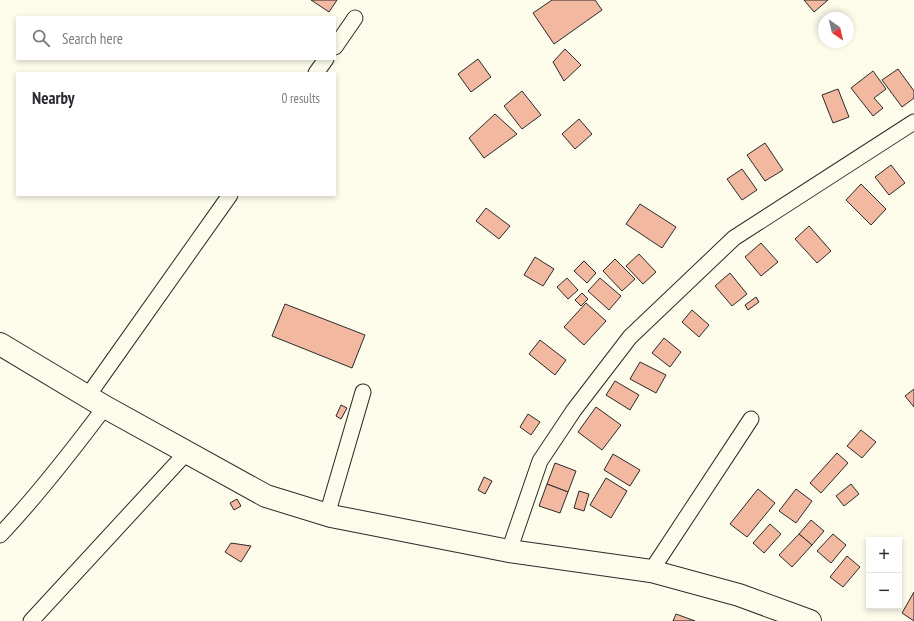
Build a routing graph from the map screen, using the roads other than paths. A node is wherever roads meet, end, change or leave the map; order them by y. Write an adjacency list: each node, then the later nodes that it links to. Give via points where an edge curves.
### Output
1 (355, 18): 2 (street)
2 (336, 46)
3 (325, 60): 4 (street)
4 (317, 72)
5 (914, 122): 14 (street, via 734,238 630,337 574,410 540,461)
6 (229, 196): 9 (street)
7 (0, 344): 9 (highway)
8 (363, 392): 12 (street)
9 (96, 402): 11 (highway); 13 (street, via 77,445)
10 (751, 419): 15 (street)
11 (187, 452): 12 (highway, via 266,496); 16 (street)
12 (327, 515): 14 (highway)
13 (0, 535)
14 (509, 551): 15 (highway)
15 (651, 571): 17 (highway, via 739,595)
16 (31, 621)
17 (810, 621)

